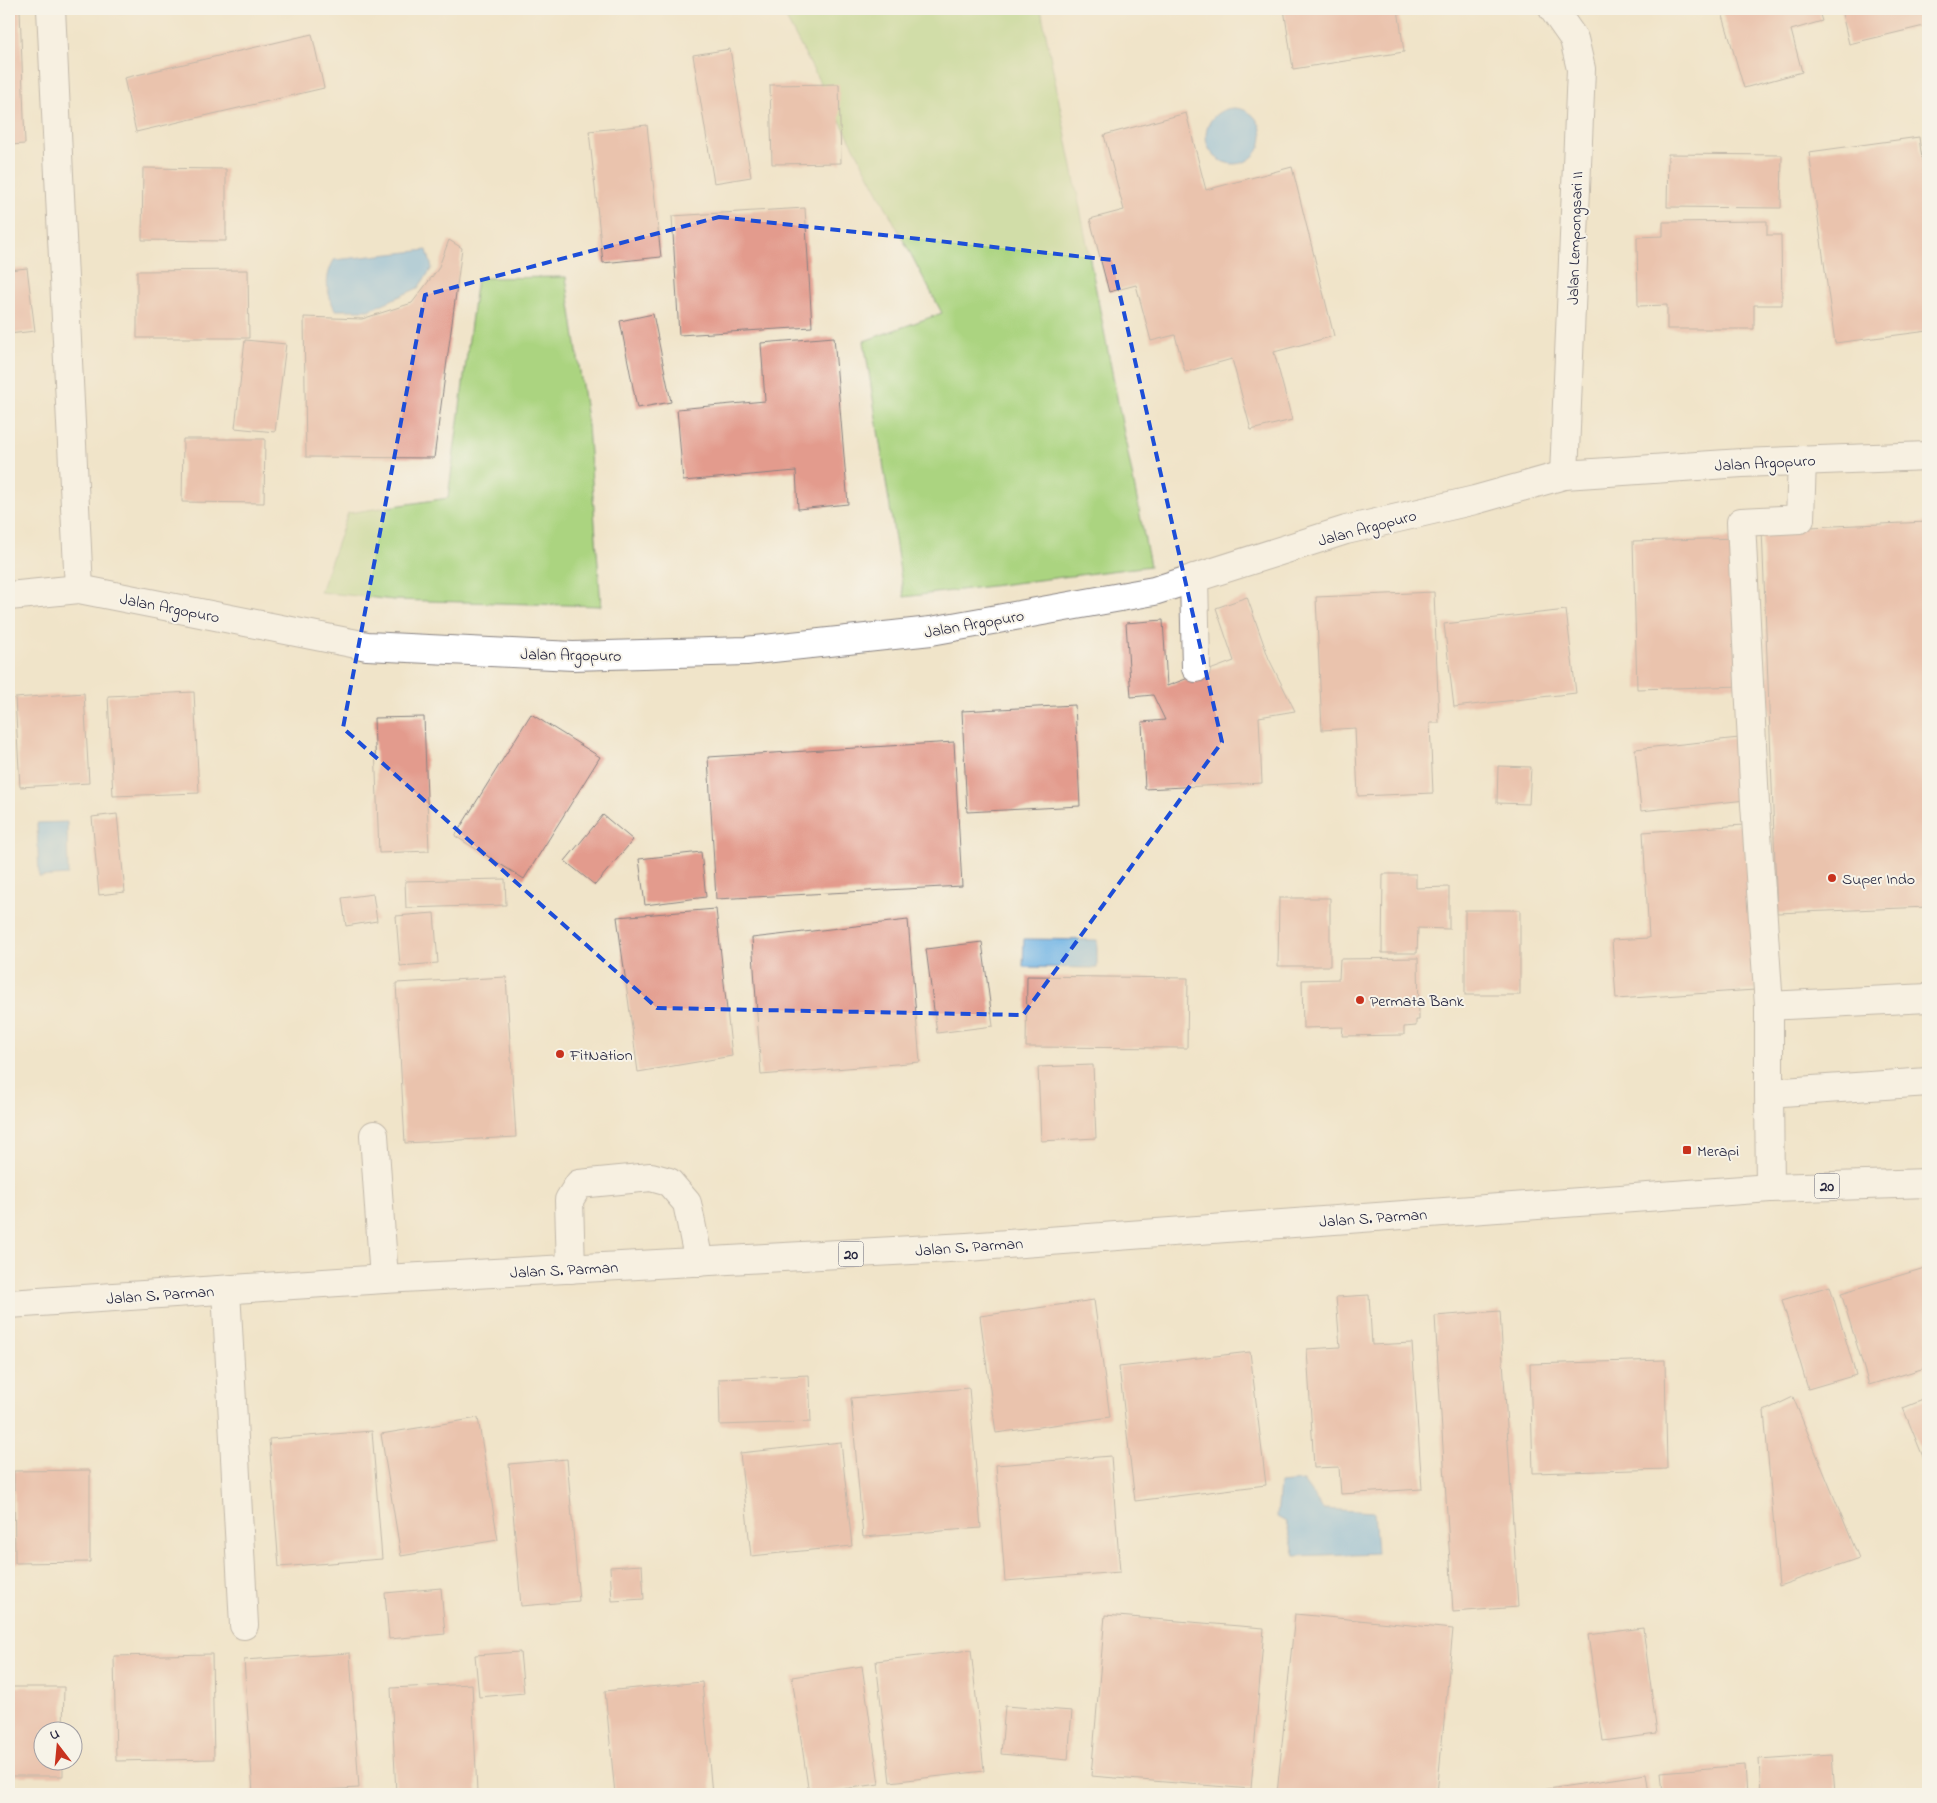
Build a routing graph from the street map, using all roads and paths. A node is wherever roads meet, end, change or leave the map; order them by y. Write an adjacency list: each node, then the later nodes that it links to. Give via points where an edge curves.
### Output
1 (51, 9): 7 (main road)
2 (1553, 9): 5 (main road, Jalan Lempongsari II, via 1574,39 1581,69)
3 (1928, 456): 4 (main road, Jalan Argopuro)
4 (1802, 460): 5 (main road, Jalan Argopuro); 11 (main road, via 1800,518 1741,522)
5 (1564, 474): 6 (main road, Jalan Argopuro, via 1475,500 1346,530)
6 (1194, 578): 7 (main road, Jalan Argopuro, via 1154,591 932,631 746,650 573,656 367,646); 9 (main road)
7 (79, 589): 8 (main road, Jalan Argopuro)
8 (9, 596)
9 (1196, 668)
10 (1928, 998): 11 (main road)
11 (1769, 1006): 13 (main road)
12 (1928, 1082): 13 (main road)
13 (1770, 1093): 16 (main road)
14 (374, 1136): 19 (main road)
15 (1928, 1183): 16 (main road, Jalan S. Parman / 20)
16 (1770, 1188): 17 (main road, Jalan S. Parman / 20, via 967,1247)
17 (700, 1262): 18 (main road, Jalan S. Parman / 20); 18 (main road, via 687,1203 668,1182 651,1177 579,1184 569,1200)
18 (571, 1269): 19 (main road, Jalan S. Parman / 20)
19 (384, 1279): 20 (main road, Jalan S. Parman / 20)
20 (226, 1290): 21 (main road, Jalan S. Parman / 20); 22 (main road)
21 (9, 1304)
22 (244, 1626)

